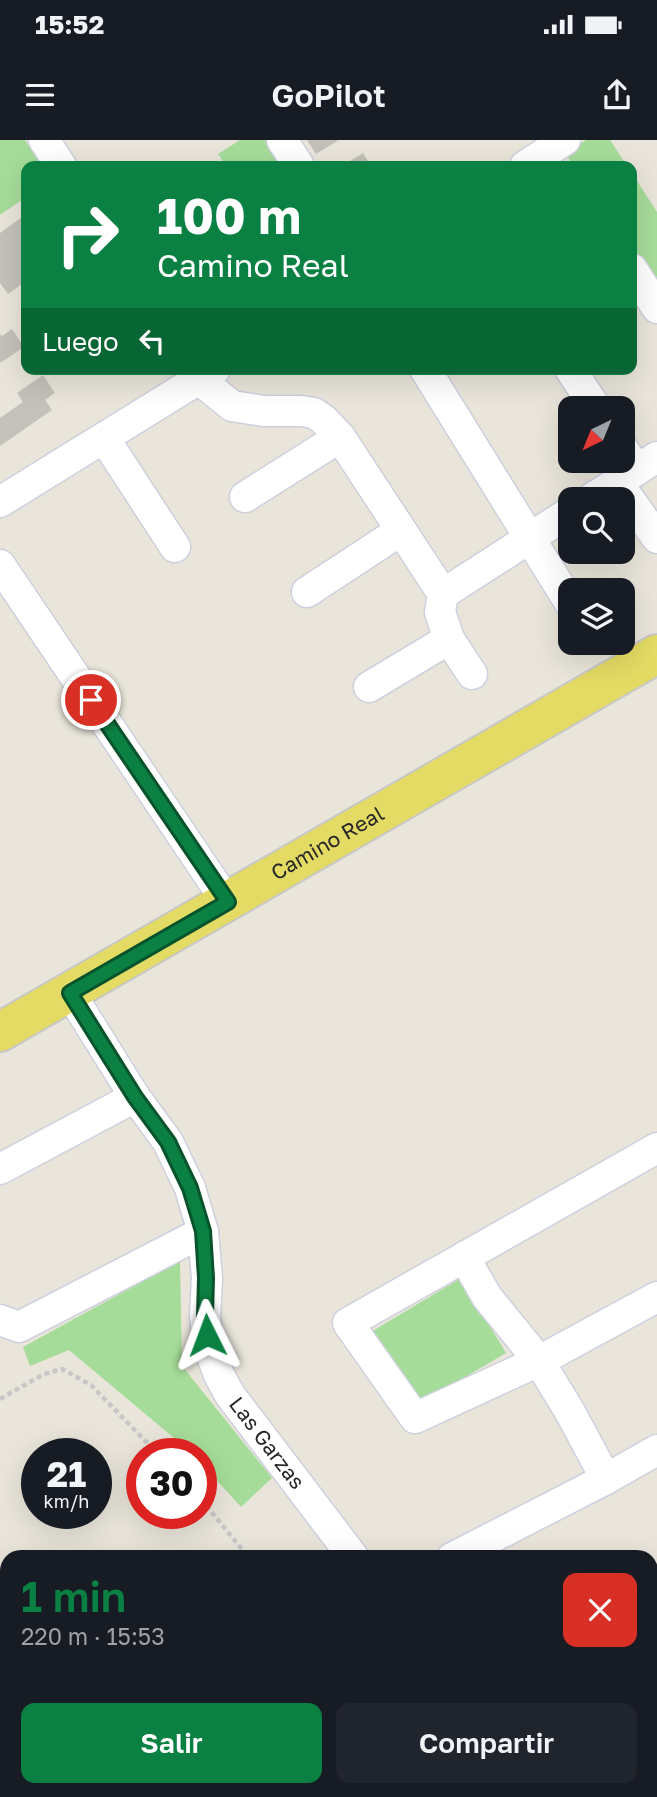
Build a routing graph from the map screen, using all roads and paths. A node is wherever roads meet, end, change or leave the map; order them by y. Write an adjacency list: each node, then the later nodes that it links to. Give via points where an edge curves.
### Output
1 (282, 140): 3 (street)
2 (561, 151): 4 (street)
3 (296, 161)
4 (537, 161)
5 (637, 277): 6 (street)
6 (657, 308)
7 (200, 375): 12 (street)
8 (205, 375): 13 (street, via 232,406 314,413)
9 (429, 375): 22 (street)
10 (574, 375): 11 (street)
11 (588, 396)
12 (104, 438): 18 (street); 23 (street)
13 (340, 438): 17 (street); 20 (street)
14 (635, 467): 21 (street)
15 (623, 473): 16 (street)
16 (606, 487)
17 (245, 497)
18 (0, 502)
19 (558, 520): 22 (street)
20 (400, 531): 26 (street); 27 (street)
21 (657, 538)
22 (531, 539): 25 (street); 27 (street)
23 (175, 547)
24 (0, 565): 32 (street)
25 (558, 583)
26 (307, 593)
27 (443, 594): 28 (street, via 440,612)
28 (449, 639): 30 (street); 31 (street)
29 (657, 654): 32 (main road, Camino Real)
30 (472, 674)
31 (369, 687)
32 (228, 902): 33 (main road, Camino Real)
33 (70, 993): 34 (main road, Camino Real); 35 (street, Las Garzas)
34 (0, 1032)
35 (135, 1097): 37 (street); 38 (street, Las Garzas, via 181,1167)
36 (657, 1147): 39 (street)
37 (0, 1169)
38 (203, 1231): 41 (street, via 19,1327); 49 (street, Las Garzas, via 207,1335 219,1375)
39 (464, 1257): 42 (street, via 487,1297); 42 (street, via 348,1323 415,1418)
40 (657, 1297): 42 (street)
41 (0, 1320)
42 (539, 1361): 46 (street)
43 (0, 1399): 44 (path, via 62,1369 91,1385)
44 (142, 1438)
45 (657, 1450): 46 (street)
46 (606, 1479): 50 (street)
47 (217, 1519): 48 (path)
48 (242, 1550)
49 (348, 1550)
50 (468, 1550)

